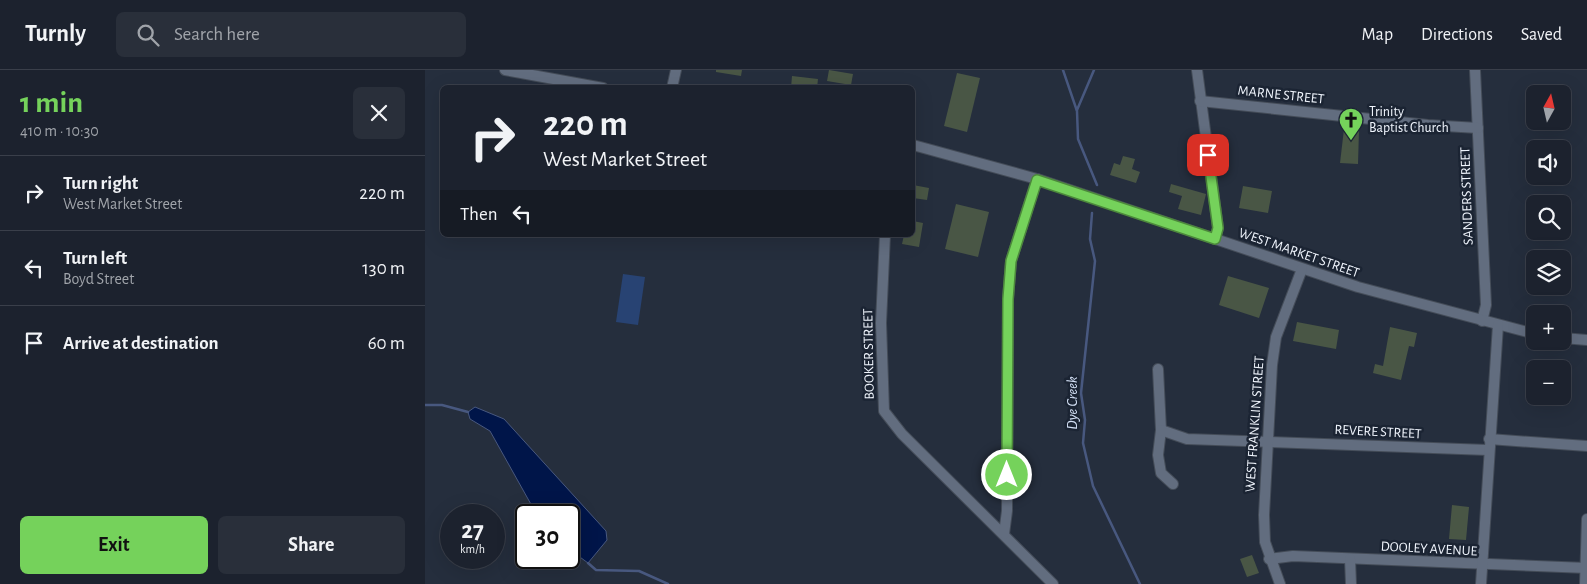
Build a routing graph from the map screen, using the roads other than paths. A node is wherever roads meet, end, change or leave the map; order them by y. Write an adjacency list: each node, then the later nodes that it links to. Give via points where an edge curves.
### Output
1 (505, 70): 5 (street)
2 (676, 70): 6 (street)
3 (1197, 70): 7 (street)
4 (1475, 70): 8 (street, SANDERS STREET)
5 (587, 85)
6 (673, 85)
7 (1201, 101): 8 (street, MARNE STREET); 12 (street, via 1218,228)
8 (1478, 128): 14 (street, SANDERS STREET)
9 (915, 146): 10 (street, WEST MARKET STREET)
10 (1037, 180): 12 (street, WEST MARKET STREET); 27 (street, via 1011,261)
11 (885, 237): 27 (street, BOOKER STREET, via 881,323 884,411 902,434)
12 (1215, 239): 13 (street, WEST MARKET STREET)
13 (1302, 269): 14 (street, WEST MARKET STREET); 22 (street, WEST FRANKLIN STREET, via 1276,337 1271,365)
14 (1483, 321): 15 (street, WEST MARKET STREET)
15 (1498, 325): 16 (street, WEST MARKET STREET); 21 (street)
16 (1526, 332)
17 (1571, 339): 18 (street)
18 (1587, 340)
19 (1158, 369): 20 (street)
20 (1161, 430): 22 (street, REVERE STREET, via 1187,439); 25 (street, via 1158,455 1161,473)
21 (1489, 439): 23 (street); 24 (street)
22 (1268, 441): 24 (street, REVERE STREET); 28 (street, WEST FRANKLIN STREET, via 1264,515)
23 (1587, 446)
24 (1488, 450): 30 (street)
25 (1173, 484)
26 (1587, 519): 31 (street)
27 (1004, 534): 32 (street, BOOKER STREET)
28 (1269, 558): 29 (street, DOOLEY AVENUE); 33 (street, WEST FRANKLIN STREET)
29 (1350, 559): 30 (street, DOOLEY AVENUE); 34 (street)
30 (1481, 566): 31 (street, DOOLEY AVENUE); 35 (street)
31 (1586, 568): 36 (street)
32 (1053, 584)
33 (1280, 584)
34 (1351, 584)
35 (1481, 584)
36 (1585, 584)

